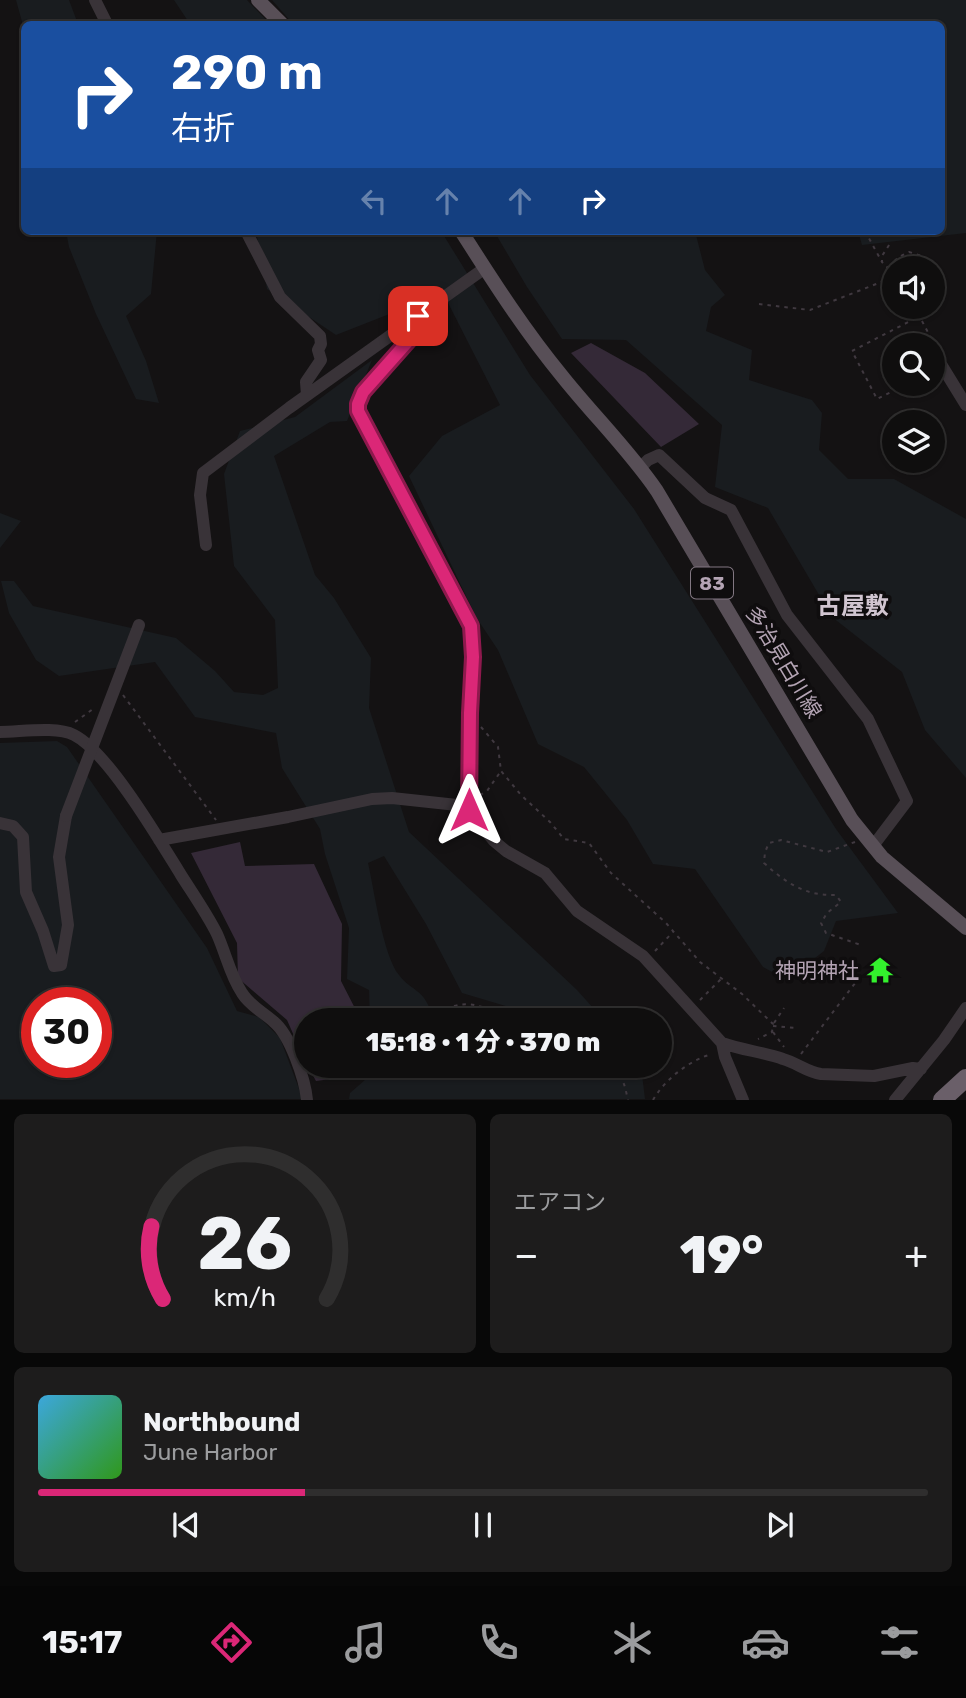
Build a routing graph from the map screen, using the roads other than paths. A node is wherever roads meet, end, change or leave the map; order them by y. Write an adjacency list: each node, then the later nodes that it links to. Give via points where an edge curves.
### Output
1 (95, 0): 3 (street)
2 (258, 0): 4 (main road)
3 (106, 21)
4 (279, 21)
5 (248, 235): 10 (street, via 279,297 320,336 321,360 306,382)
6 (464, 235): 7 (main road, 多治見白川線 / 83)
7 (485, 268): 8 (street); 12 (main road, 多治見白川線 / 83, via 547,358)
8 (418, 316): 10 (street); 16 (street, via 418,330 363,392 358,411 471,626)
9 (945, 379): 11 (street)
10 (307, 395): 13 (street, via 202,473)
11 (966, 405)
12 (641, 467): 19 (main road, 多治見白川線 / 83); 19 (street, via 659,455 705,498 731,510 787,615 868,719 908,801)
13 (206, 545)
14 (139, 625): 17 (street, bridge, via 66,816 59,857 68,925 61,965 54,966 26,892 23,837 13,826)
15 (0, 732): 18 (street, via 65,732 82,740 102,760)
16 (469, 805): 18 (street, via 372,799); 22 (street, via 494,841 545,873 577,911 647,960)
17 (0, 823)
18 (159, 840): 25 (street, via 211,923 242,994 283,1033)
19 (869, 842): 20 (main road, 多治見白川線 / 83)
20 (966, 928)
21 (966, 1007): 23 (street)
22 (722, 1047): 23 (street, via 781,1058 821,1074 874,1076); 26 (street)
23 (921, 1069): 27 (street)
24 (966, 1078): 28 (highway)
25 (307, 1100)
26 (743, 1100)
27 (895, 1100)
28 (943, 1100)

